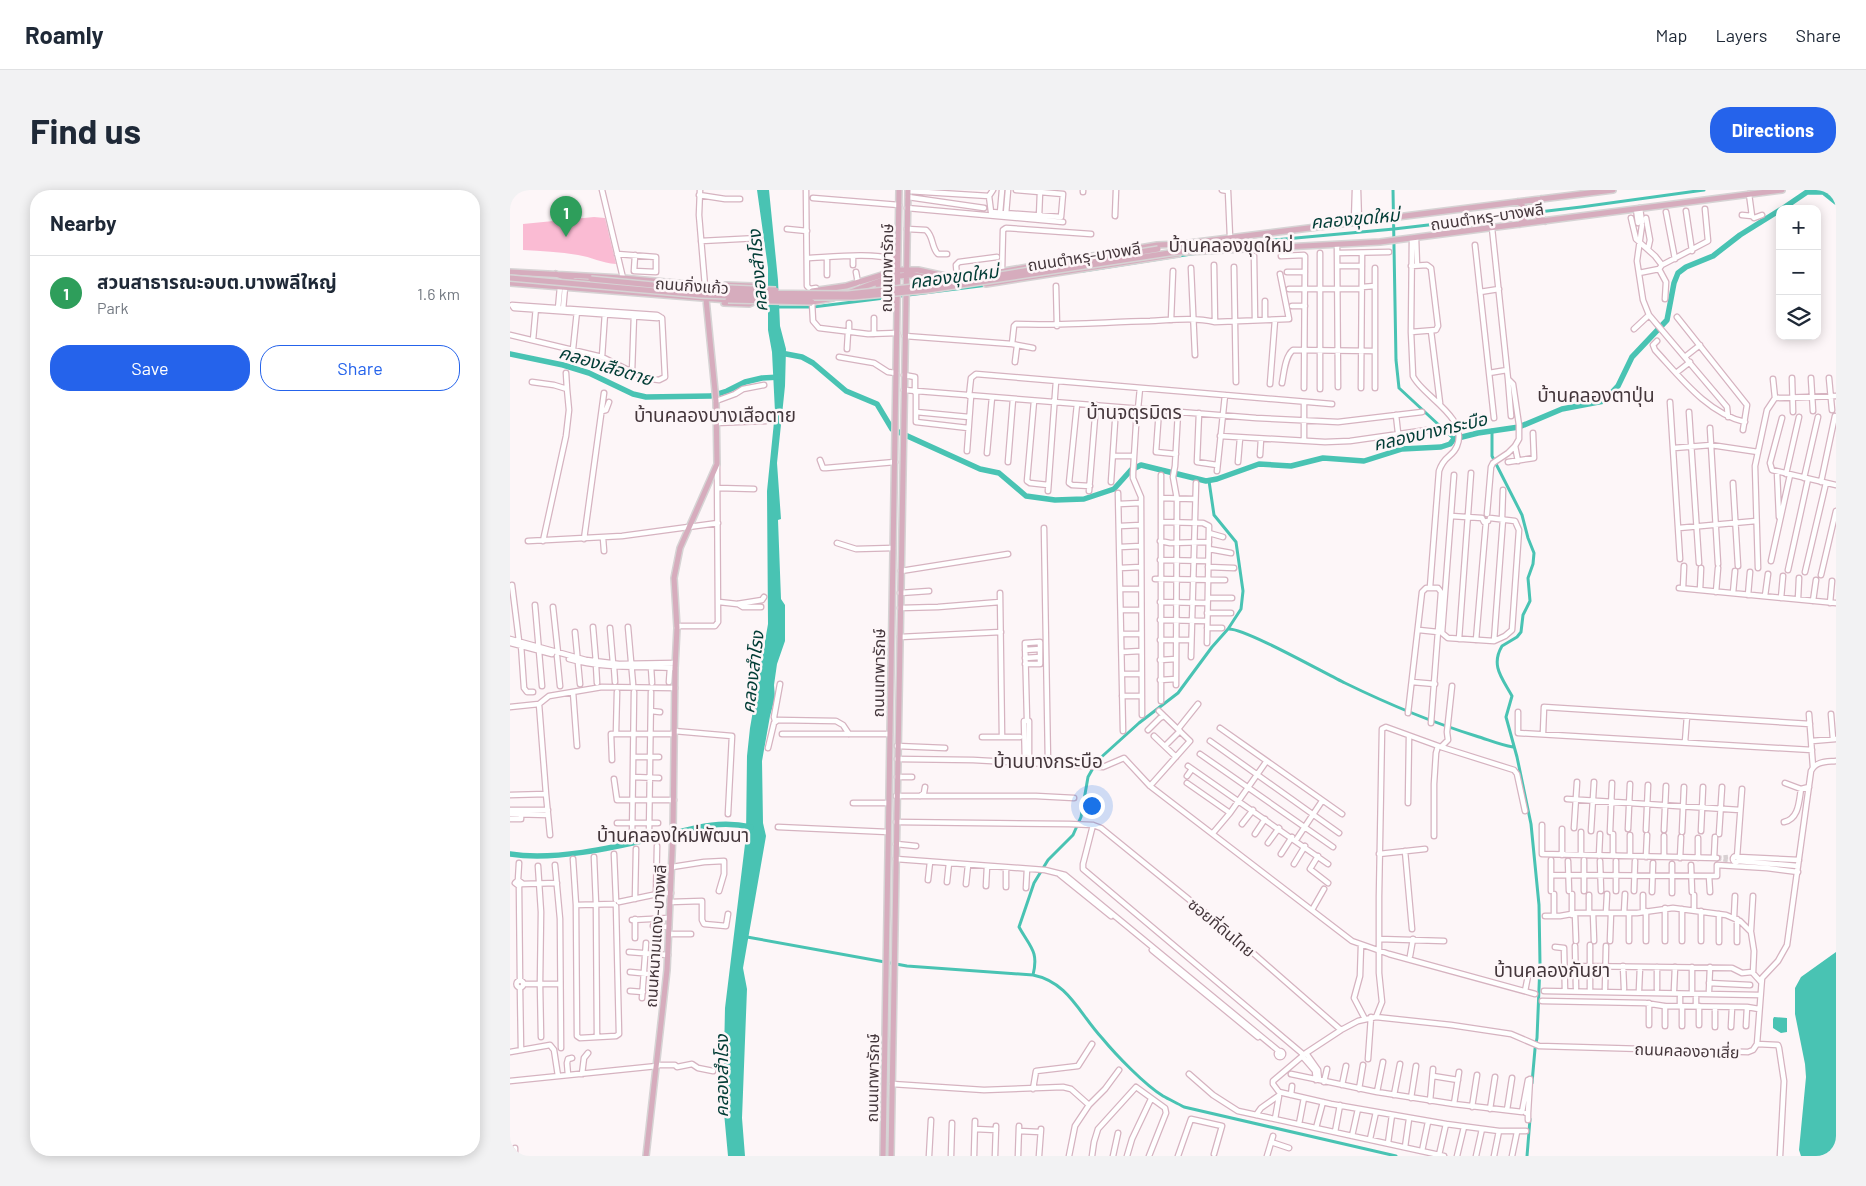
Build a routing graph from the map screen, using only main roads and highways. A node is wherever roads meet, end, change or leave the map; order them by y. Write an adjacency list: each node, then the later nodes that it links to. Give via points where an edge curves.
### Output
1 (899, 190): 12 (main road, ถนนเทพารักษ์)
2 (908, 190): 14 (main road, ถนนเทพารักษ์)
3 (1608, 190): 4 (main road, ถนนตำหรุ-บางพลี); 6 (main road, ถนนตำหรุ-บางพลี)
4 (1613, 190)
5 (1782, 190): 9 (main road, ถนนตำหรุ-บางพลี)
6 (1600, 191): 7 (main road, ถนนตำหรุ-บางพลี)
7 (1541, 199): 8 (main road, ถนนตำหรุ-บางพลี); 9 (main road, via 1536,206 1537,212)
8 (1517, 202): 10 (main road, via 1522,204 1526,214); 11 (main road, ถนนตำหรุ-บางพลี)
9 (1545, 221): 10 (main road, ถนนตำหรุ-บางพลี)
10 (1520, 224): 13 (main road, ถนนตำหรุ-บางพลี, via 1401,240)
11 (1158, 247): 16 (main road, ถนนตำหรุ-บางพลี, via 975,276 957,277); 22 (main road, bridge, via 944,284 855,293 736,292)
12 (898, 250): 15 (main road, ถนนเทพารักษ์); 18 (main road, via 896,260)
13 (1190, 251): 21 (main road, ถนนตำหรุ-บางพลี, bridge, via 964,287); 23 (main road, bridge, via 921,291 853,297 701,295)
14 (906, 258): 16 (main road); 19 (main road, ถนนเทพารักษ์)
15 (898, 270): 18 (main road, ถนนกิ่งแก้ว); 19 (main road, ถนนตำหรุ-บางพลี); 24 (main road, ถนนเทพารักษ์)
16 (918, 270): 19 (main road, ถนนตำหรุ-บางพลี)
17 (510, 272): 20 (main road, ถนนกิ่งแก้ว)
18 (887, 272): 29 (main road, ถนนกิ่งแก้ว, bridge, via 858,283 812,291)
19 (906, 273): 21 (main road, ถนนตำหรุ-บางพลี); 24 (main road, ถนนตำหรุ-บางพลี); 26 (main road, ถนนเทพารักษ์)
20 (555, 274): 22 (main road); 28 (main road, ถนนกิ่งแก้ว)
21 (916, 276): 26 (main road)
22 (562, 277): 29 (main road, via 574,281 705,292)
23 (510, 278)
24 (898, 279): 27 (main road, ถนนกิ่งแก้ว); 31 (main road, ถนนเทพารักษ์, bridge)
25 (510, 282): 30 (main road, ถนนกิ่งแก้ว)
26 (906, 282): 33 (main road, ถนนเทพารักษ์)
27 (872, 284): 30 (main road, ถนนกิ่งแก้ว, bridge, via 812,305); 31 (main road, via 893,293)
28 (708, 286): 29 (main road, ถนนกิ่งแก้ว); 30 (main road, via 751,286 759,289 755,302 721,303)
29 (726, 288)
30 (709, 299): 34 (main road, ถนนหนามแดง-บางพลี, via 717,464 680,548 674,578 677,628 673,666 671,898)
31 (898, 305): 32 (main road, ถนนเทพารักษ์)
32 (894, 518): 33 (main road); 35 (main road, ถนนเทพารักษ์)
33 (902, 518): 36 (main road, ถนนเทพารักษ์)
34 (646, 1156)
35 (883, 1156)
36 (891, 1156)

